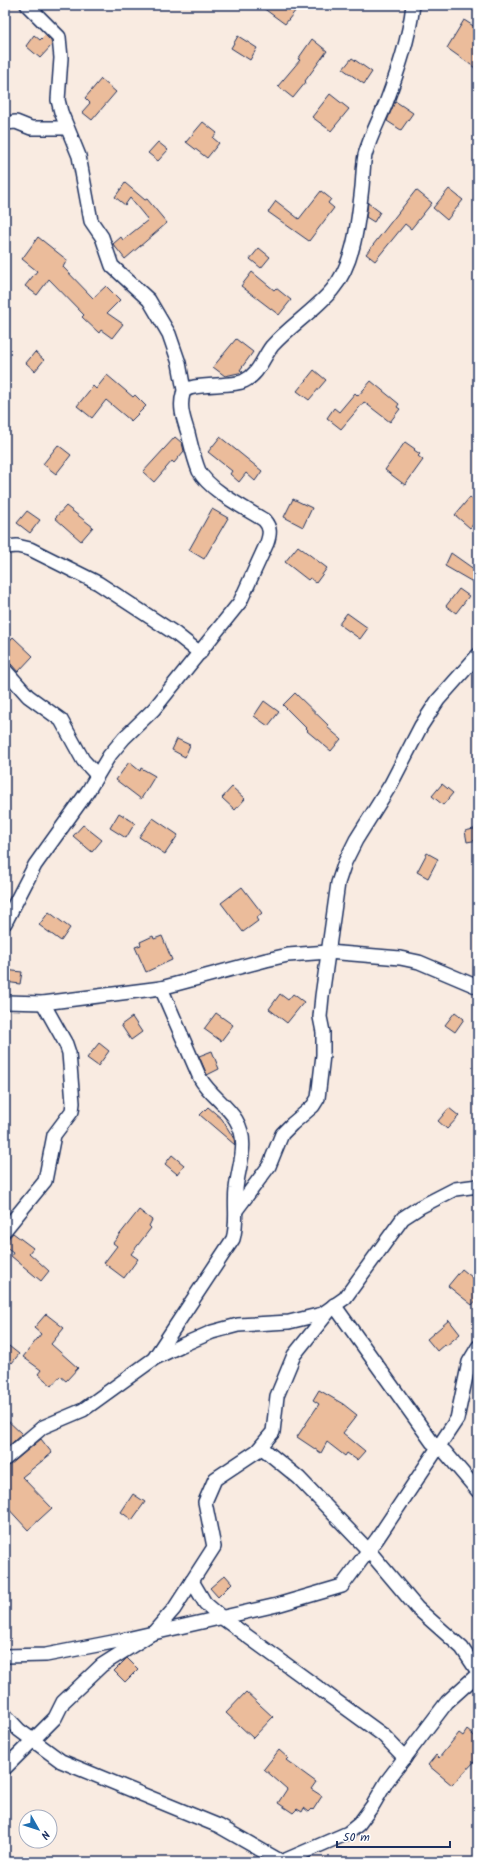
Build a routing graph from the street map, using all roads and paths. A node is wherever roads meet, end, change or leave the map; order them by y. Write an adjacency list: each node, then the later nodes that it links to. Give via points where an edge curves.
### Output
1 (27, 5): 4 (street, via 59,37 61,58 58,100)
2 (413, 5): 5 (street, via 402,59 365,156 358,222 341,277 325,298 270,348 252,377 229,385 192,386)
3 (5, 123): 4 (street, via 16,122 31,128)
4 (67, 128): 5 (street, via 82,165 91,221 102,237 112,266 149,300 169,334 179,363)
5 (184, 390): 7 (street, via 182,410 200,471 210,484 264,520 269,525 270,535 240,602)
6 (5, 547): 7 (street, via 30,549 98,583 176,634)
7 (200, 653): 10 (street, via 154,709 115,748)
8 (478, 655): 12 (street, via 438,700 352,847 338,882)
9 (5, 670): 10 (street, via 28,696 61,720 83,760)
10 (96, 775): 11 (street, via 88,791 35,865)
11 (5, 923)
12 (328, 952): 13 (street, via 419,962); 14 (street, via 288,955); 18 (street, via 320,1017 323,1055 318,1098 313,1106 282,1134 269,1166)
13 (478, 987)
14 (161, 988): 16 (street); 18 (street, via 200,1078 207,1090 236,1120 242,1137 243,1153 236,1191)
15 (5, 1002): 16 (street)
16 (43, 1003): 19 (street, via 68,1048 72,1111 52,1141 45,1181)
17 (478, 1186): 20 (street, via 455,1189 403,1218 345,1298)
18 (237, 1209): 22 (street, via 233,1239)
19 (5, 1230)
20 (334, 1305): 22 (street, via 322,1314 305,1319 238,1325 212,1332); 23 (street, via 294,1355 277,1396 273,1432); 24 (street)
21 (478, 1347): 24 (street, via 469,1362 457,1418)
22 (155, 1358): 25 (street, via 83,1410 43,1427)
23 (260, 1447): 27 (street, via 299,1478); 28 (street, via 215,1479 205,1502 214,1547)
24 (438, 1447): 26 (street); 27 (street)
25 (5, 1459)
26 (478, 1491)
27 (369, 1551): 29 (street, via 342,1586); 32 (street, via 417,1608 462,1648)
28 (192, 1581): 29 (street, via 205,1603); 30 (street, via 174,1609)
29 (221, 1617): 30 (street); 35 (street, via 383,1735)
30 (154, 1632): 31 (street, via 46,1655); 34 (street, via 102,1665 63,1702 55,1718)
31 (5, 1656)
32 (478, 1673): 35 (street, via 447,1702)
33 (5, 1716): 34 (street)
34 (33, 1740): 36 (street); 37 (street, via 61,1761 219,1826)
35 (405, 1758): 38 (street, via 387,1780 359,1824 348,1833)
36 (5, 1768)
37 (269, 1858): 38 (street)
38 (282, 1862)

